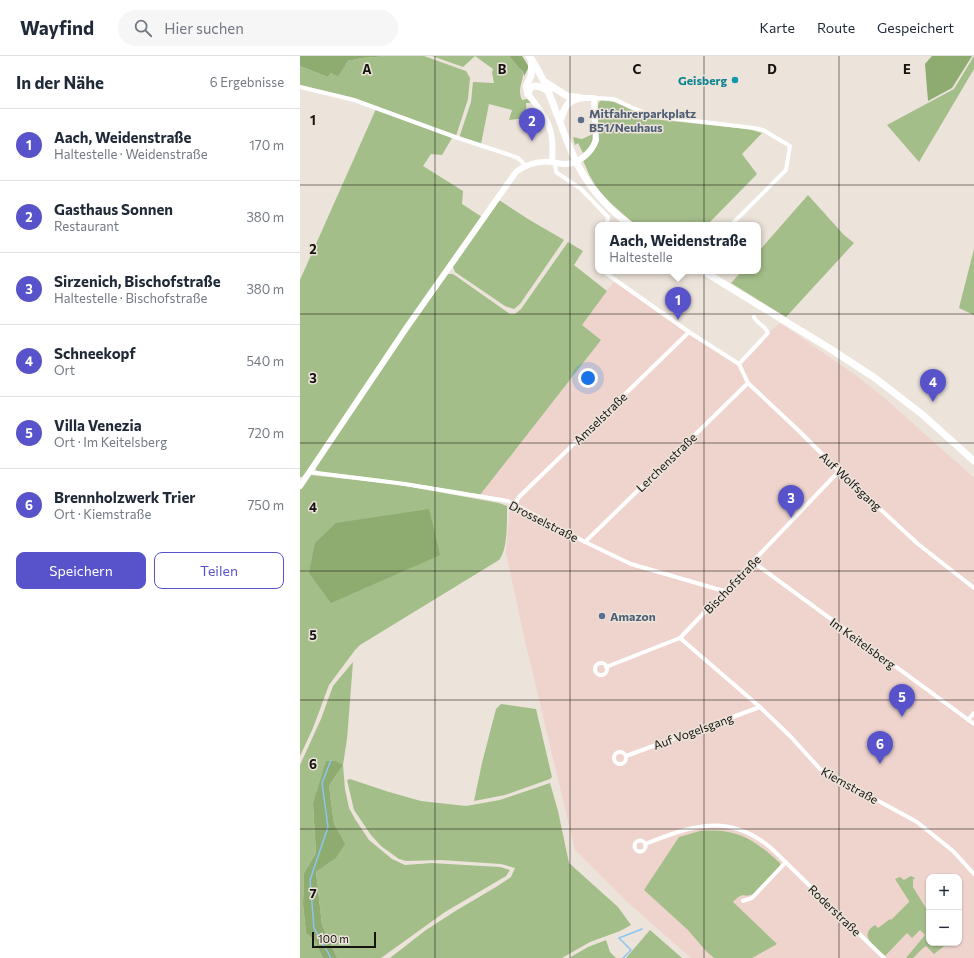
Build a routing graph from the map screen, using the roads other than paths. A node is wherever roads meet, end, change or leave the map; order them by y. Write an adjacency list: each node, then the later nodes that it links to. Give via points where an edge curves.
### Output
1 (531, 58): 2 (highway); 5 (highway, via 531,74 526,86)
2 (544, 82): 4 (highway); 6 (highway, via 566,96)
3 (300, 86): 10 (street, via 354,100 518,158)
4 (549, 91): 5 (highway, via 535,86 530,88); 8 (highway)
5 (528, 94): 9 (main road, via 543,112 550,126)
6 (582, 98): 7 (main road); 8 (highway, via 569,103)
7 (594, 98): 9 (main road, via 594,146 590,152 574,162); 13 (street, via 614,99 654,116 763,130 790,146 786,170)
8 (560, 121): 12 (highway, via 578,165 604,202)
9 (554, 163): 10 (main road, via 535,163); 11 (street, via 556,172 595,202 608,217)
10 (526, 166): 22 (main road, via 516,172 498,197)
11 (607, 222)
12 (627, 222)
13 (734, 222)
14 (607, 274): 17 (street)
15 (708, 274): 20 (highway, via 875,378 918,410)
16 (754, 317): 18 (street, via 768,333)
17 (689, 332): 18 (street); 24 (street, Amselstraße, via 519,497)
18 (739, 364): 19 (street, Auf Wolfsgang)
19 (748, 383): 21 (street, Auf Wolfsgang); 25 (street, Lerchenstraße)
20 (974, 460)
21 (838, 471): 26 (street, Bischofstraße); 27 (street, Auf Wolfsgang, via 918,544)
22 (309, 472): 23 (main road); 24 (street, Drosselstraße, via 405,484 508,501)
23 (300, 486)
24 (517, 506): 25 (street, Drosselstraße)
25 (585, 542): 28 (street, Drosselstraße, via 631,564)
26 (753, 562): 28 (street, Bischofstraße); 33 (street, Im Keitelsberg)
27 (974, 588)
28 (724, 591): 29 (street, Bischofstraße)
29 (680, 638): 30 (street, Bischofstraße); 31 (street, Kiemstraße)
30 (606, 667)
31 (760, 707): 35 (street, Auf Vogelsgang); 38 (street, Kiemstraße, via 792,737 820,769 917,822 952,851)
32 (974, 713): 33 (street)
33 (968, 720): 34 (street, Im Keitelsberg)
34 (974, 724)
35 (626, 756)
36 (645, 844): 37 (street, Roderstraße, via 697,827 728,827 754,836)
37 (786, 862): 39 (street, via 752,898); 40 (street, Roderstraße)
38 (974, 874)
39 (743, 901)
40 (884, 958)

